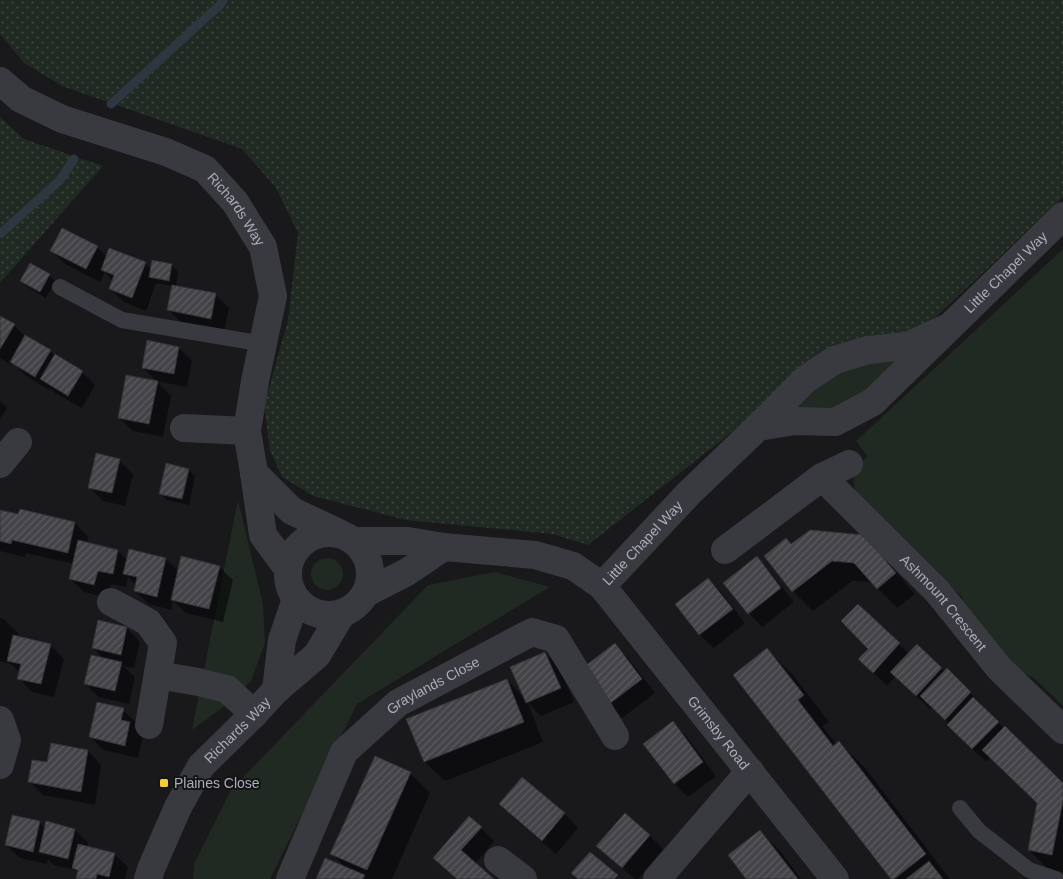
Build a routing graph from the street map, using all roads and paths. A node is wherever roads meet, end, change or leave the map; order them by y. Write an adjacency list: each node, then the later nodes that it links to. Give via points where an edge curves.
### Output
1 (0, 81): 5 (street, Richards Way, via 21,99 62,119 166,152 205,169 235,202 263,247 273,296)
2 (1063, 216): 4 (street, Little Chapel Way)
3 (60, 287): 5 (lane, via 122,320)
4 (947, 328): 6 (street, Little Chapel Way, via 907,346 868,350 835,360 806,378); 6 (street, Little Chapel Way, via 872,402 835,422 795,421)
5 (264, 344): 8 (street, Richards Way)
6 (758, 427): 18 (street, Little Chapel Way, via 689,493)
7 (184, 428): 8 (street)
8 (247, 431): 12 (street, Richards Way)
9 (18, 442): 10 (street)
10 (0, 464)
11 (849, 464): 13 (street)
12 (254, 473): 14 (street, via 292,511); 17 (street, Richards Way, via 263,535)
13 (822, 477): 16 (street); 28 (street, Ashmount Crescent, via 937,591 999,668)
14 (348, 537): 15 (street, Little Chapel Way); 17 (street, via 327,532 313,536 301,543 292,555); 19 (street, via 366,554 370,568)
15 (444, 547): 18 (street, Little Chapel Way, via 535,555 573,566); 19 (street, via 408,572)
16 (725, 550)
17 (288, 569): 20 (street, via 290,587)
18 (602, 586): 31 (street, Grimsby Road)
19 (366, 593): 22 (street, via 354,607)
20 (296, 599): 22 (street, via 309,610 323,615); 24 (street, Richards Way, via 282,640)
21 (111, 602): 23 (street, via 148,622 163,643)
22 (342, 613): 24 (street, Richards Way, via 317,655)
23 (158, 675): 25 (street, via 227,689); 27 (street)
24 (276, 690): 25 (street, Richards Way)
25 (254, 714): 34 (street, Richards Way, via 201,766 178,808)
26 (0, 720): 30 (street, via 6,740)
27 (149, 725)
28 (1063, 730)
29 (615, 736): 35 (street, Graylands Close, via 556,638 532,632 398,703 344,752)
30 (0, 765)
31 (750, 771): 37 (street); 38 (street, Grimsby Road)
32 (960, 808): 39 (lane, via 979,831 1029,870)
33 (498, 860): 36 (street)
34 (148, 879)
35 (290, 879)
36 (523, 879)
37 (657, 879)
38 (835, 879)
39 (1056, 879)

